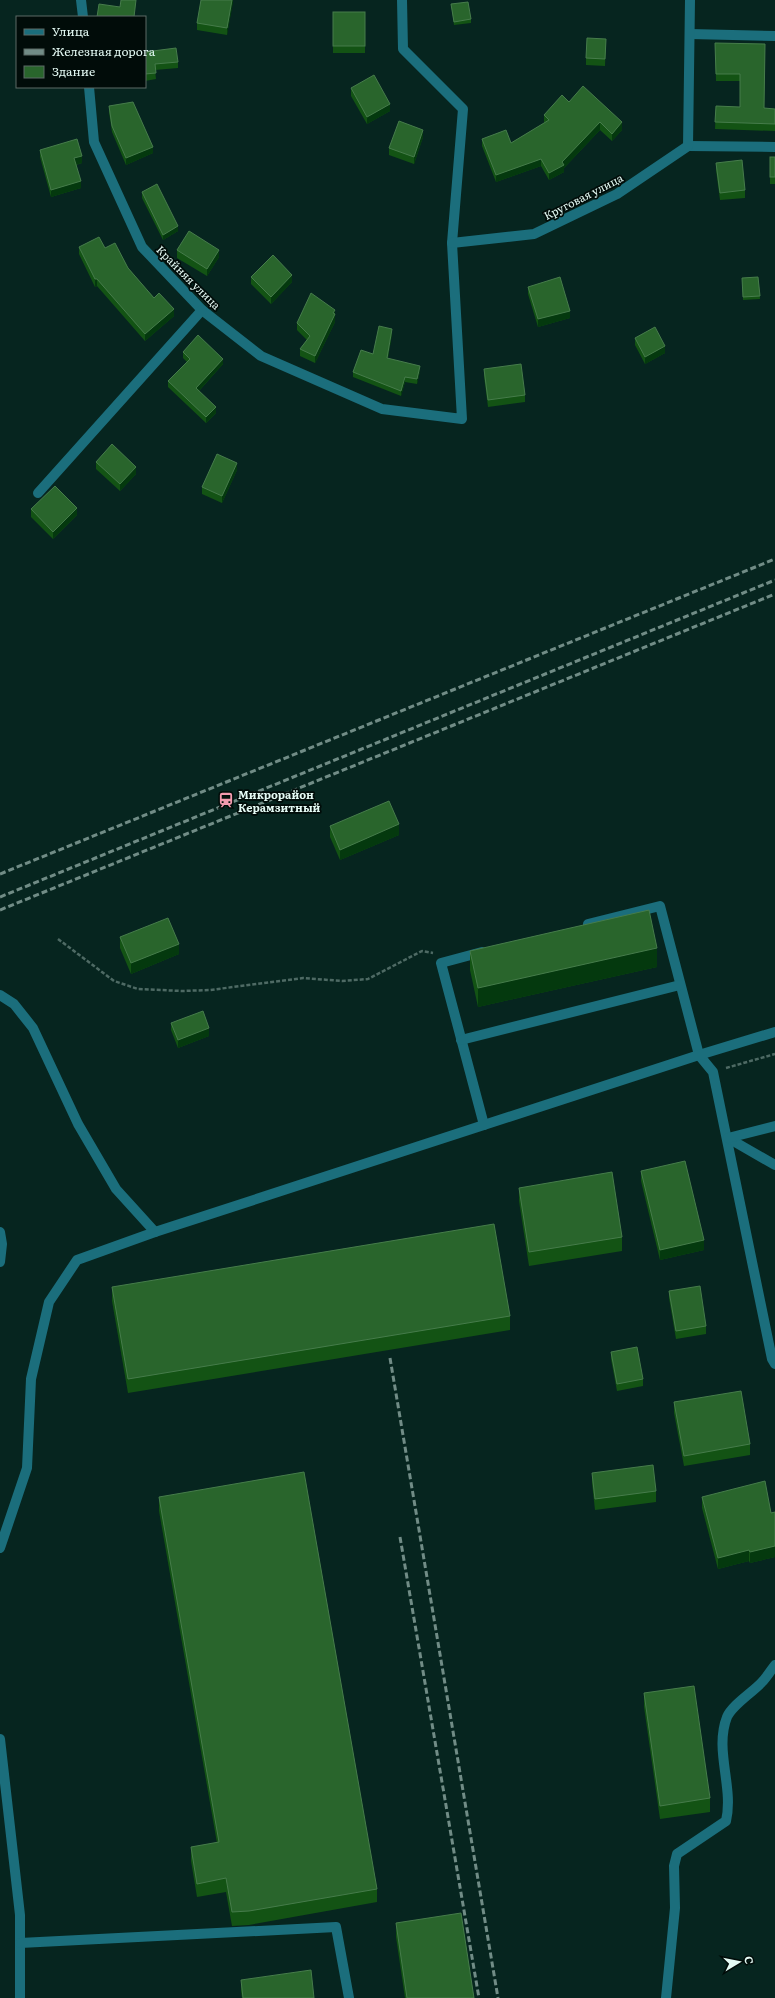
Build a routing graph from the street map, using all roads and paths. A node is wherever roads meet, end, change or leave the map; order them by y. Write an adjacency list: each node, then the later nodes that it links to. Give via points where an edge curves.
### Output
1 (81, 0): 4 (street)
2 (402, 0): 10 (street, via 403,49 463,109)
3 (690, 0): 5 (street)
4 (83, 16)
5 (690, 34): 6 (street); 8 (street)
6 (775, 36)
7 (89, 88): 11 (street, Крайняя улица, via 94,142 142,247)
8 (688, 146): 9 (street); 10 (street, Круговая улица, via 617,194 534,234)
9 (775, 147)
10 (452, 244): 11 (street, Крайняя улица, via 462,420 382,409 261,356)
11 (202, 310): 12 (street)
12 (38, 493)
13 (577, 927): 17 (street, via 660,906)
14 (58, 939): 16 (path, via 114,981 138,989 210,990 303,978 342,981 368,979 422,951 432,952)
15 (494, 949): 16 (street)
16 (441, 963): 20 (street)
17 (680, 985): 20 (street); 22 (street)
18 (0, 995): 29 (street, via 14,1004 33,1028 78,1124 116,1188)
19 (775, 1032): 22 (street)
20 (461, 1040): 24 (street)
21 (775, 1054): 23 (path)
22 (699, 1055): 23 (street); 24 (street)
23 (713, 1072): 26 (street)
24 (484, 1125): 29 (street)
25 (775, 1126): 26 (street)
26 (728, 1138): 27 (street); 31 (street)
27 (775, 1165)
28 (0, 1232): 30 (street)
29 (155, 1232): 32 (street, via 77,1260 50,1302 31,1379 27,1468)
30 (0, 1262)
31 (775, 1364)
32 (0, 1548)
33 (775, 1665): 38 (street, via 728,1716 723,1741 728,1804 726,1821 677,1854 674,1866 675,1908)
34 (0, 1740): 35 (street, via 20,1915)
35 (20, 1943): 36 (street); 37 (street, via 336,1927)
36 (20, 1998)
37 (349, 1998)
38 (666, 1998)

